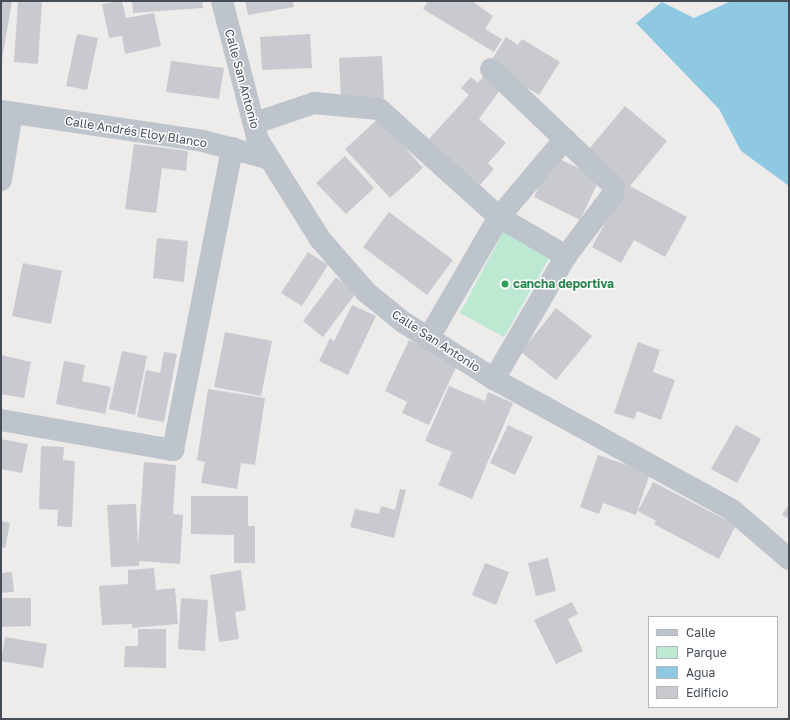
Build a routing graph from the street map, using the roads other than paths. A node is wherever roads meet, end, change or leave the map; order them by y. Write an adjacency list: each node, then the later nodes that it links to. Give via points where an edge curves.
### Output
1 (222, 1): 4 (street, Calle San Antonio)
2 (491, 69): 5 (street)
3 (6, 112): 6 (street, Calle Andrés Eloy Blanco); 8 (street)
4 (255, 123): 7 (street, Calle San Antonio, via 258,140); 9 (street, via 314,103 379,109)
5 (565, 139): 9 (street); 10 (street, via 615,190)
6 (232, 148): 7 (street, Calle Andrés Eloy Blanco); 13 (street, via 173,450)
7 (270, 159): 11 (street, Calle San Antonio, via 320,239 366,292)
8 (1, 180)
9 (499, 217): 10 (street); 11 (street)
10 (566, 256): 12 (street)
11 (428, 339): 12 (street, Calle San Antonio)
12 (494, 379): 14 (street, Calle San Antonio, via 732,510)
13 (1, 420)
14 (789, 559)

